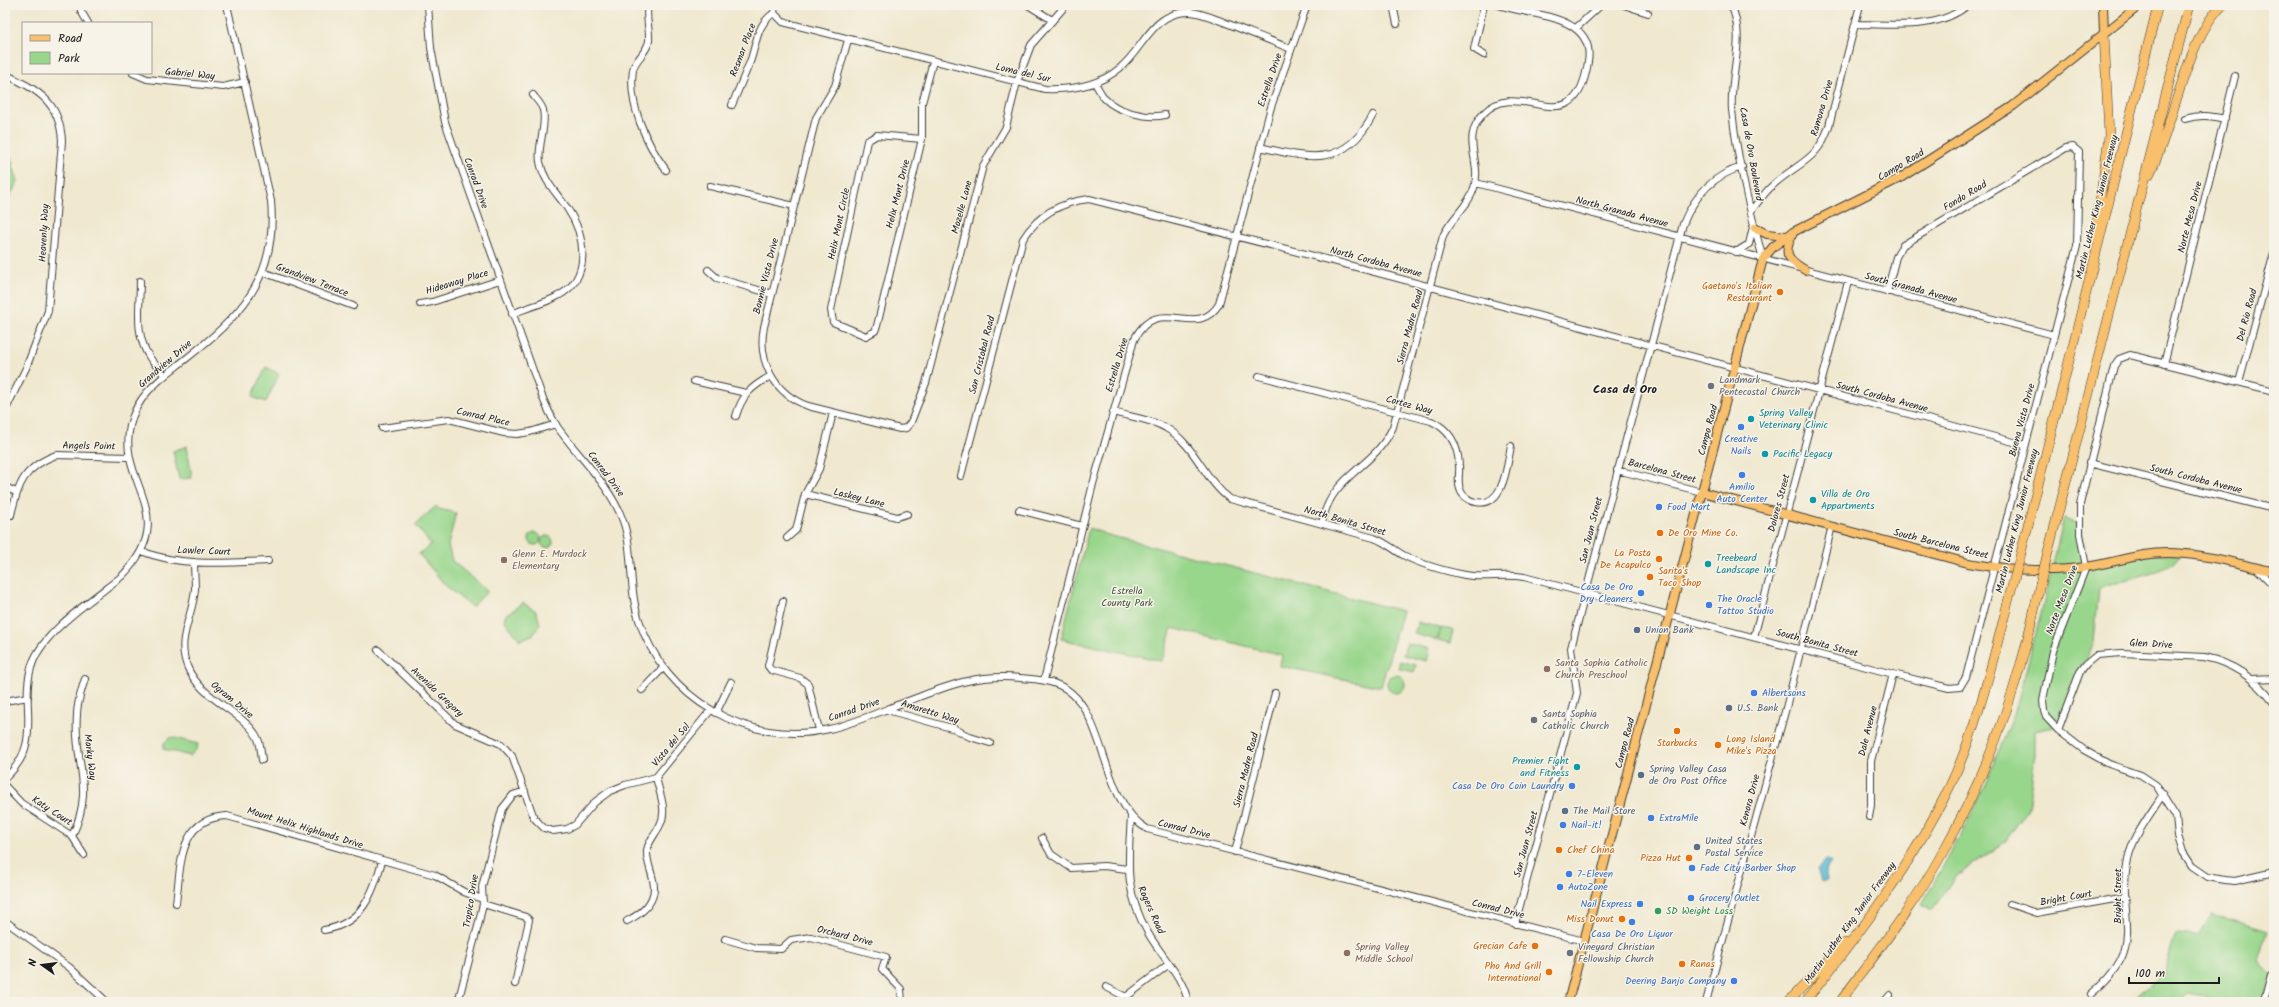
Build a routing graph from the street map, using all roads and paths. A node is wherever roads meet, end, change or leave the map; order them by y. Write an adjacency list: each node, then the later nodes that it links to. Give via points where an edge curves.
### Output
1 (227, 5): 37 (street, Grandview Drive)
2 (428, 5): 68 (street, Conrad Drive, via 432,54 445,122)
3 (648, 5): 50 (street, via 648,44 633,70 635,104 654,154)
4 (775, 5): 22 (street)
5 (1028, 5): 24 (street)
6 (1066, 5): 24 (street, Mozelle Lane)
7 (1307, 5): 31 (street, Estrella Drive)
8 (1393, 5): 26 (street)
9 (1484, 5): 32 (street, via 1474,49)
10 (1499, 5): 28 (street, via 1565,21)
11 (1601, 5): 28 (street)
12 (1624, 5): 23 (street)
13 (1731, 5): 49 (street, Casa de Oro Boulevard, via 1738,35 1732,110)
14 (1860, 5): 27 (street, Ramona Drive)
15 (1968, 5): 27 (street, via 1950,17 1930,23)
16 (2103, 5): 29 (main road)
17 (2140, 5): 29 (main road, Campo Road)
18 (2158, 5): 76 (highway, Martin Luther King Junior Freeway)
19 (2189, 5): 53 (highway)
20 (2222, 5): 53 (highway, via 2208,24 2196,48 2152,168)
21 (81, 11): 25 (street)
22 (774, 13): 30 (street, Loma del Sur, via 783,22); 41 (street, Resmar Place, via 767,17 758,31 751,60)
23 (1648, 13)
24 (1052, 20): 38 (street, Mozelle Lane, via 1030,45)
25 (87, 22)
26 (1397, 24)
27 (1856, 24): 55 (street, Ramona Drive, via 1822,144 1808,160 1773,185)
28 (1576, 28): 51 (street, Sierra Madre Road, via 1586,42 1589,57 1577,94 1558,107 1512,100 1497,103 1488,109 1480,118 1472,135)
29 (2104, 32): 57 (main road, Campo Road, via 2013,106 1892,182); 76 (highway, via 2109,136)
30 (848, 40): 33 (street, Loma del Sur); 54 (street, Bonnie Vista Drive, via 835,86 816,118)
31 (1292, 49): 39 (street, Loma del Sur, via 1200,14 1181,13 1169,16 1154,25 1126,62 1113,74); 47 (street, Estrella Drive, via 1277,87)
32 (1484, 55)
33 (934, 61): 38 (street, Loma del Sur); 46 (street, Helix Mont Drive, via 922,103)
34 (5, 74): 91 (street, Heavenly Way, via 37,91 48,101 59,121 62,141 48,311 26,368)
35 (135, 74): 37 (street, Gabriel Way, via 147,79 223,87)
36 (2235, 76): 45 (street, Norte Mesa Drive)
37 (245, 82): 67 (street, Grandview Drive, via 271,201 273,229 269,256)
38 (1017, 82): 39 (street, Loma del Sur, via 1042,89 1061,90); 98 (street, Mozelle Lane, via 1006,127 983,166 931,364 911,422)
39 (1095, 83): 42 (street, via 1105,98 1122,108 1156,117)
40 (533, 95): 77 (street, via 543,109 540,161 549,186 574,222 584,257 574,281 563,293)
41 (732, 106)
42 (1165, 115)
43 (1373, 115): 47 (street, via 1364,132 1353,144 1328,154 1303,157)
44 (2185, 118): 45 (street, via 2195,115)
45 (2225, 119): 81 (street, Norte Mesa Drive)
46 (922, 139): 78 (street, Helix Mont Drive); 78 (street, Helix Mont Circle, via 877,134 867,141 831,310 833,322 851,331 866,336)
47 (1260, 147): 58 (street, Estrella Drive)
48 (2080, 154): 72 (street, Fondo Road, via 2075,148 2066,148 1903,245 1894,262); 79 (street, Buena Vista Drive, via 2077,246)
49 (1742, 167): 55 (street, Casa de Oro Boulevard); 60 (street, San Juan Street, via 1726,173 1702,192 1690,209)
50 (666, 170)
51 (1476, 183): 60 (street, North Granada Avenue); 71 (street, Sierra Madre Road, via 1470,198 1449,224 1443,236)
52 (710, 186): 54 (street)
53 (2140, 190): 190 (highway, bridge, via 2021,663 2003,720 1972,797 1944,852 1909,907)
54 (794, 206): 73 (street, Bonnie Vista Drive)
55 (1751, 211): 56 (street, Casa de Oro Boulevard)
56 (1754, 225): 59 (main road, via 1767,234); 62 (street, via 1749,244); 64 (street, Casa de Oro Boulevard)
57 (1793, 232): 59 (main road, Campo Road); 66 (main road, via 1788,246 1788,256)
58 (1238, 236): 61 (street, North Cordoba Avenue, via 1089,199 1052,210 1036,222); 71 (street, North Cordoba Avenue); 93 (street, Estrella Drive, via 1221,300 1214,311 1207,317 1194,320 1156,318 1148,321 1139,331 1131,349)
59 (1786, 236): 64 (main road, Campo Road)
60 (1679, 237): 62 (street, North Granada Avenue); 80 (street, San Juan Street)
61 (1023, 239): 104 (street, San Cristobal Road)
62 (1736, 252): 64 (street, North Granada Avenue)
63 (2274, 253): 87 (street, Del Rio Road)
64 (1763, 259): 66 (street, South Granada Avenue); 82 (main road, Campo Road)
65 (708, 270): 73 (street, via 717,278)
66 (1805, 270): 70 (street, South Granada Avenue)
67 (263, 272): 75 (street, Grandview Terrace); 83 (street, Grandview Drive, via 248,301 227,324)
68 (500, 280): 74 (street, Hideaway Place); 77 (street, Conrad Drive)
69 (140, 281): 83 (street, via 140,334 150,358)
70 (1848, 282): 72 (street, South Granada Avenue); 88 (street, Dolores Street)
71 (1430, 287): 80 (street, North Cordoba Avenue); 94 (street, Sierra Madre Road)
72 (1887, 292): 79 (street, South Granada Avenue)
73 (772, 294): 84 (street, Bonnie Vista Drive, via 762,341 763,356)
74 (420, 304)
75 (353, 306)
76 (2084, 306): 169 (highway, Martin Luther King Junior Freeway, bridge, via 1976,718 1950,785 1918,845)
77 (512, 314): 96 (street, Conrad Drive, via 542,396)
78 (875, 331)
79 (2054, 335): 99 (street, Buena Vista Drive)
80 (1650, 345): 82 (street, North Cordoba Avenue); 103 (street, San Juan Street)
81 (2164, 364): 87 (street); 102 (street, Norte Mesa Drive, via 2130,355 2122,358 2114,366)
82 (1734, 368): 88 (street, South Cordoba Avenue); 107 (main road, Campo Road)
83 (164, 375): 101 (street, Grandview Drive, via 143,396 135,410 129,429)
84 (771, 376): 90 (street, via 755,384); 92 (street, Bonnie Vista Drive, via 779,387 796,401)
85 (1259, 376): 94 (street, Cortez Way)
86 (694, 381): 90 (street)
87 (2239, 382): 89 (street)
88 (1820, 390): 99 (street, South Cordoba Avenue); 113 (street, Dolores Street)
89 (2274, 391)
90 (746, 393): 95 (street)
91 (5, 411)
92 (833, 412): 98 (street, Bonnie Vista Drive, via 900,429); 108 (street, via 819,469)
93 (1113, 412): 114 (street, North Bonita Street, via 1158,424 1172,432 1230,499); 115 (street, Estrella Drive)
94 (1397, 413): 100 (street, Cortez Way, via 1442,426 1455,443 1460,489 1465,497 1472,501 1488,501 1498,493); 114 (street, Sierra Madre Road, via 1382,447 1336,489 1326,508)
95 (736, 416)
96 (556, 424): 97 (street, Conrad Place, via 517,434 449,419); 132 (street, Conrad Drive, via 615,500 627,534 632,591 638,618 647,643)
97 (382, 428)
98 (906, 428)
99 (2025, 445): 121 (street, Buena Vista Drive)
100 (1511, 446)
101 (129, 457): 106 (street, Angels Point, via 56,455 35,466 23,479); 118 (street, Grandview Drive, via 143,492 147,512 147,534)
102 (2089, 463): 109 (street, South Cordoba Avenue); 122 (street, Norte Mesa Drive, via 2079,519)
103 (1617, 470): 107 (street, Barcelona Street); 126 (street, San Juan Street)
104 (961, 476)
105 (5, 487): 106 (street)
106 (16, 492): 112 (street, Angels Point)
107 (1702, 492): 113 (main road, South Barcelona Street); 128 (main road, Campo Road)
108 (805, 494): 111 (street, Laskey Lane, via 897,517); 117 (street, via 796,530)
109 (2274, 509)
110 (1019, 510): 115 (street)
111 (907, 514)
112 (11, 515)
113 (1786, 515): 116 (main road, South Barcelona Street); 129 (street, Dolores Street)
114 (1322, 523): 126 (street, North Bonita Street, via 1385,542 1404,555 1425,564 1463,575 1514,575)
115 (1082, 526): 137 (street, Estrella Drive)
116 (1832, 526): 121 (main road, South Barcelona Street, via 1968,563); 130 (street, Kenora Drive)
117 (787, 538)
118 (141, 551): 120 (street, Lawler Court, via 166,560); 142 (street, Grandview Drive, via 122,576 46,639 33,662)
119 (268, 561): 120 (street, Lawler Court)
120 (194, 562): 150 (street, Ogram Drive, via 195,590 182,644 187,668 209,696 250,728 258,738)
121 (1995, 567): 122 (main road, South Barcelona Street, via 2032,571); 139 (street, Buena Vista Drive, via 1966,677)
122 (2086, 567): 123 (main road, South Barcelona Street, via 2169,553 2200,556); 148 (street, Norte Mesa Drive, via 2053,651 2043,696 2045,714)
123 (2256, 568): 124 (main road, South Barcelona Street); 125 (street)
124 (2274, 572)
125 (2274, 586)
126 (1586, 593): 128 (street, North Bonita Street); 172 (street, San Juan Street, via 1571,648 1577,693)
127 (783, 601): 147 (street, via 768,666 771,670 800,678 808,684)
128 (1670, 615): 129 (street, South Bonita Street); 175 (main road, Campo Road)
129 (1754, 637): 130 (street, South Bonita Street)
130 (1800, 648): 133 (street, South Bonita Street); 187 (street, Kenora Drive)
131 (378, 650): 154 (street, Avenida Gregory, via 455,724 501,744 516,762)
132 (663, 668): 140 (street); 146 (street, Conrad Drive, via 674,682)
133 (1893, 674): 139 (street, South Bonita Street, via 1948,688); 157 (street, Dale Avenue, via 1871,761 1871,805)
134 (2274, 678): 136 (street)
135 (85, 679): 158 (street, Marky Way, via 76,716 84,801)
136 (2252, 679): 144 (street, Glen Drive); 148 (street, Glen Drive, via 2230,665 2204,657 2101,654 2090,660 2080,672)
137 (1044, 680): 145 (street, Conrad Drive, via 1003,676 973,678); 156 (street, Conrad Drive, via 1064,688 1078,700 1101,747 1121,802)
138 (731, 682): 146 (street, Vista del Sol)
139 (1960, 687)
140 (642, 690)
141 (1275, 693): 160 (street, Sierra Madre Road)
142 (28, 696): 143 (street); 151 (street, Grandview Drive, via 30,726 27,743 16,769)
143 (5, 701)
144 (2274, 703)
145 (886, 710): 147 (street, Conrad Drive, via 828,730); 149 (street, Amaretto Way, via 955,729)
146 (713, 712): 147 (street, Conrad Drive, via 750,727 779,732); 152 (street, Vista del Sol)
147 (819, 730)
148 (2058, 730): 155 (street, via 2084,750 2109,764 2141,775 2156,785)
149 (990, 743)
150 (262, 760)
151 (5, 778)
152 (656, 778): 154 (street, Avenida Gregory, via 625,785 610,792 595,802 575,825 558,831 544,828 537,822); 171 (street, Vista del Sol, via 664,809 661,824 647,850 654,882 653,891 645,910)
153 (5, 786): 158 (street, Katy Court, via 21,803)
154 (525, 791): 166 (street, Tropico Drive, via 514,795 502,809 482,887)
155 (2163, 794): 164 (street, via 2176,818 2182,852 2192,866 2208,876 2224,880); 165 (street, Bright Street, via 2139,834 2128,859)
156 (1131, 817): 160 (street, Conrad Drive, via 1152,832); 163 (street, Rogers Road)
157 (1868, 817)
158 (72, 836): 161 (street, Katy Court)
159 (1042, 838): 163 (street, via 1052,854 1071,868 1104,866)
160 (1236, 852): 172 (street, Conrad Drive)
161 (84, 855)
162 (382, 861): 166 (street, Mount Helix Highlands Drive, via 435,875); 167 (street, Mount Helix Highlands Drive, via 233,817 216,817 200,825 186,841); 173 (street, via 374,888 361,911 339,928)
163 (1127, 869): 176 (street, Rogers Road, via 1131,894 1148,933)
164 (2274, 872)
165 (2126, 897): 168 (street, Bright Court, via 2036,913); 180 (street, Bright Street, via 2128,936 2125,951 2112,976)
166 (482, 901): 178 (street, Mount Helix Highlands Drive, via 529,920); 183 (street, Tropico Drive)
167 (176, 902)
168 (2010, 904)
169 (1869, 918): 188 (highway); 189 (highway, Martin Luther King Junior Freeway)
170 (5, 921): 182 (street, via 69,967)
171 (627, 921)
172 (1515, 924): 175 (street, Conrad Drive)
173 (324, 930)
174 (725, 939): 184 (street, Orchard Drive, via 756,948 781,949 791,940 811,937 886,957 882,968 901,989)
175 (1584, 941): 186 (main road, Campo Road)
176 (1169, 964): 179 (street, via 1126,997); 185 (street, Rogers Road, via 1185,988)
177 (2274, 976): 192 (street, via 2271,976)
178 (515, 984)
179 (1106, 987)
180 (2091, 994)
181 (1890, 995): 191 (street)
182 (107, 1002)
183 (458, 1002)
184 (902, 1002)
185 (1188, 1002)
186 (1568, 1002)
187 (1706, 1002)
188 (1788, 1002)
189 (1805, 1002)
190 (1840, 1002)
191 (1884, 1002)
192 (2264, 1002)

